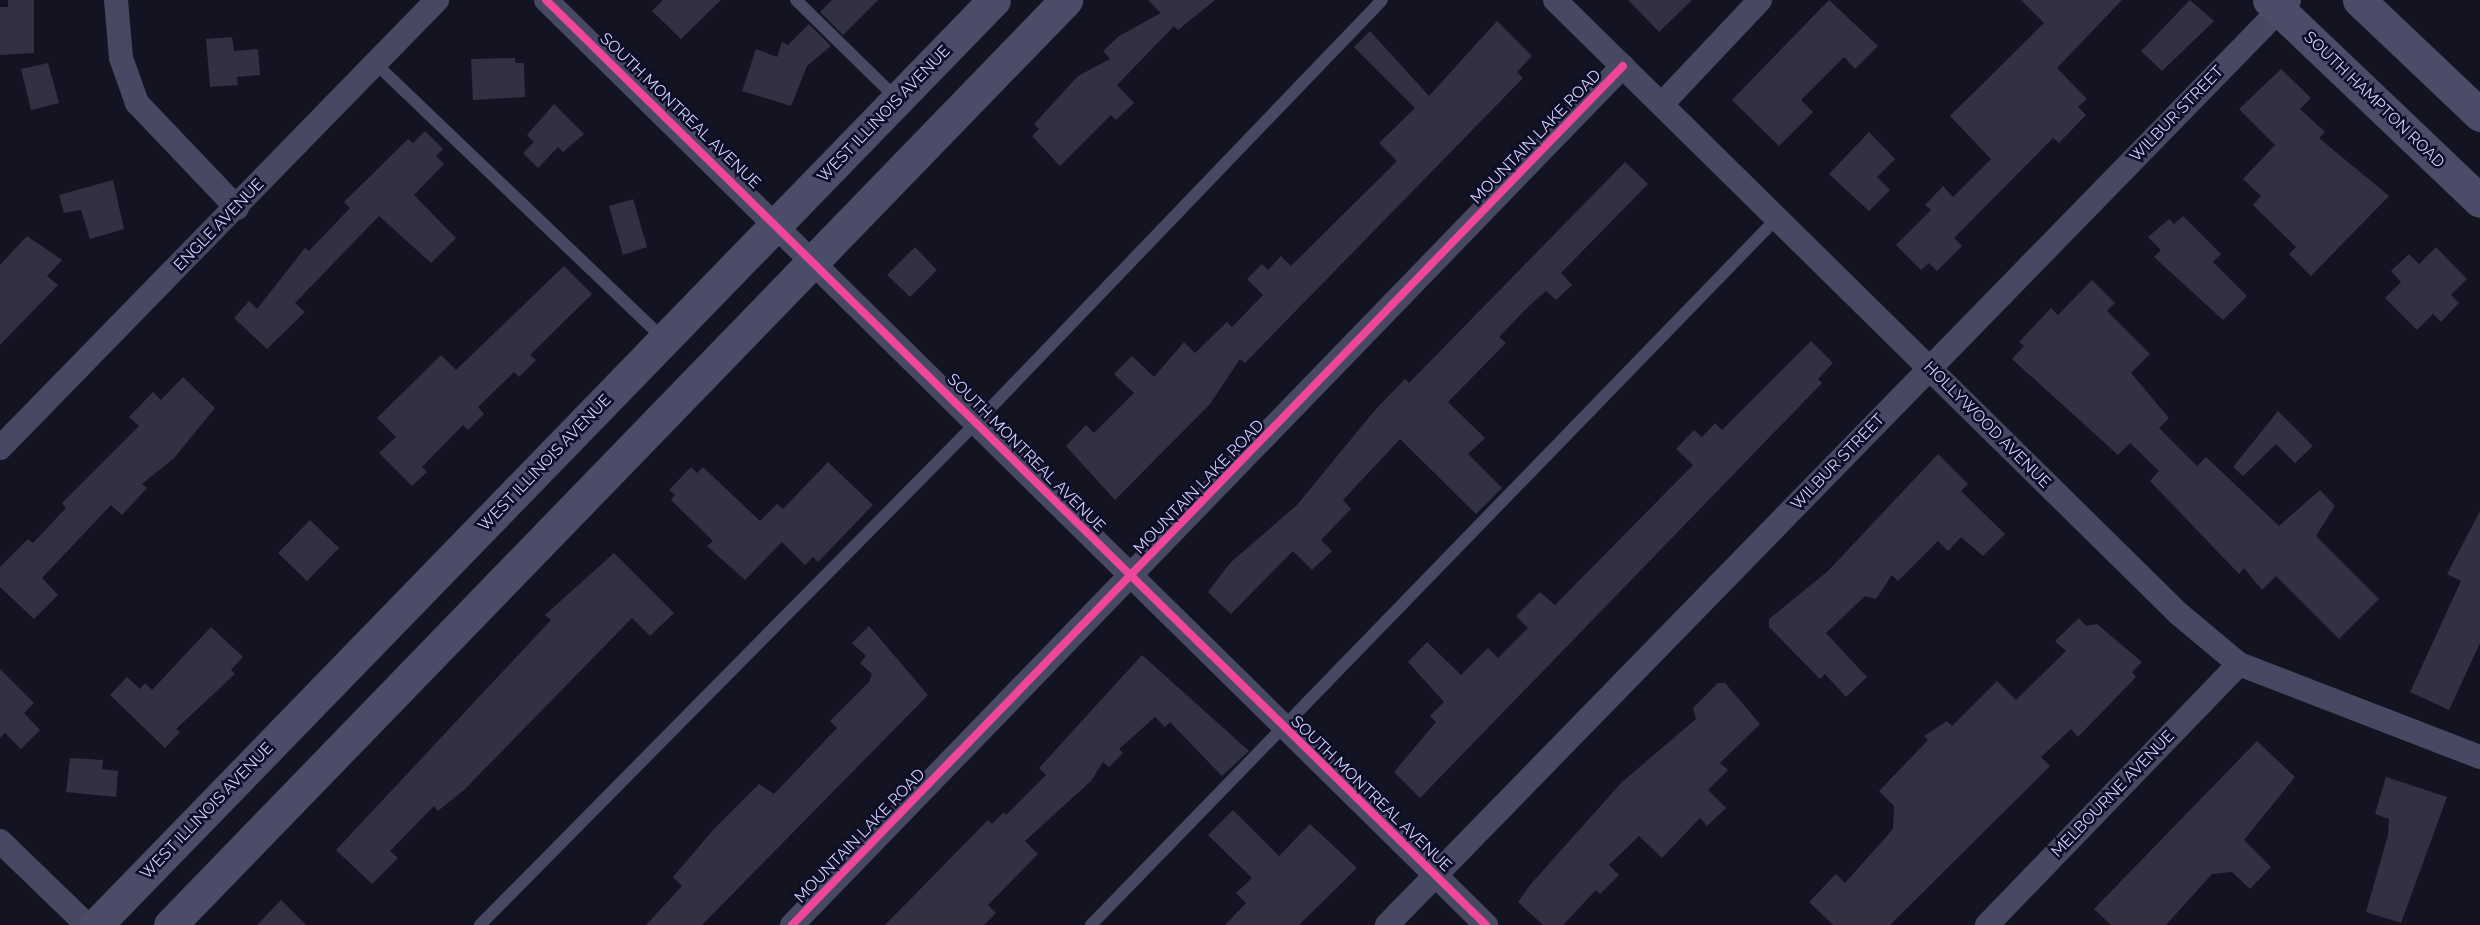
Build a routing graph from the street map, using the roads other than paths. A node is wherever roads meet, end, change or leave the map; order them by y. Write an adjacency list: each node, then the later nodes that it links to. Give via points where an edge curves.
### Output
1 (116, 0): 18 (street, via 121,58 137,103)
2 (437, 0): 12 (street, ENGLE AVENUE)
3 (546, 0): 20 (street, SOUTH MONTREAL AVENUE)
4 (795, 0): 14 (lane)
5 (994, 0): 14 (main road, WEST ILLINOIS AVENUE)
6 (1066, 0): 21 (main road)
7 (1382, 0): 24 (lane)
8 (1555, 0): 13 (street, HOLLYWOOD AVENUE)
9 (1760, 0): 15 (street)
10 (2359, 0): 16 (main road)
11 (2279, 3): 17 (main road, SOUTH HAMPTON ROAD); 23 (street, WILBUR STREET)
12 (375, 63): 18 (street, ENGLE AVENUE); 22 (lane)
13 (1623, 66): 15 (street, HOLLYWOOD AVENUE); 26 (street, MOUNTAIN LAKE ROAD)
14 (897, 100): 20 (main road, WEST ILLINOIS AVENUE)
15 (1662, 104): 19 (street, HOLLYWOOD AVENUE)
16 (2480, 115)
17 (2480, 201)
18 (237, 208): 25 (street, ENGLE AVENUE)
19 (1777, 218): 23 (street, HOLLYWOOD AVENUE); 30 (lane)
20 (777, 223): 21 (street, SOUTH MONTREAL AVENUE); 22 (main road, WEST ILLINOIS AVENUE)
21 (814, 261): 24 (street, SOUTH MONTREAL AVENUE); 28 (main road)
22 (665, 340): 27 (main road, WEST ILLINOIS AVENUE)
23 (1929, 369): 29 (street, HOLLYWOOD AVENUE, via 2179,614); 33 (street, WILBUR STREET)
24 (976, 423): 26 (street, SOUTH MONTREAL AVENUE); 37 (lane)
25 (0, 448)
26 (1130, 577): 30 (street, SOUTH MONTREAL AVENUE); 38 (street, MOUNTAIN LAKE ROAD)
27 (432, 579): 28 (main road); 35 (main road, WEST ILLINOIS AVENUE)
28 (470, 616): 36 (main road)
29 (2239, 664): 31 (street, HOLLYWOOD AVENUE); 42 (street, MELBOURNE AVENUE)
30 (1281, 725): 33 (street, SOUTH MONTREAL AVENUE); 39 (lane)
31 (2480, 758)
32 (0, 841): 34 (street)
33 (1435, 876): 40 (street, WILBUR STREET); 41 (street, SOUTH MONTREAL AVENUE)
34 (87, 925)
35 (96, 925)
36 (170, 925)
37 (480, 925)
38 (792, 925)
39 (1091, 925)
40 (1387, 925)
41 (1486, 925)
42 (1987, 925)

